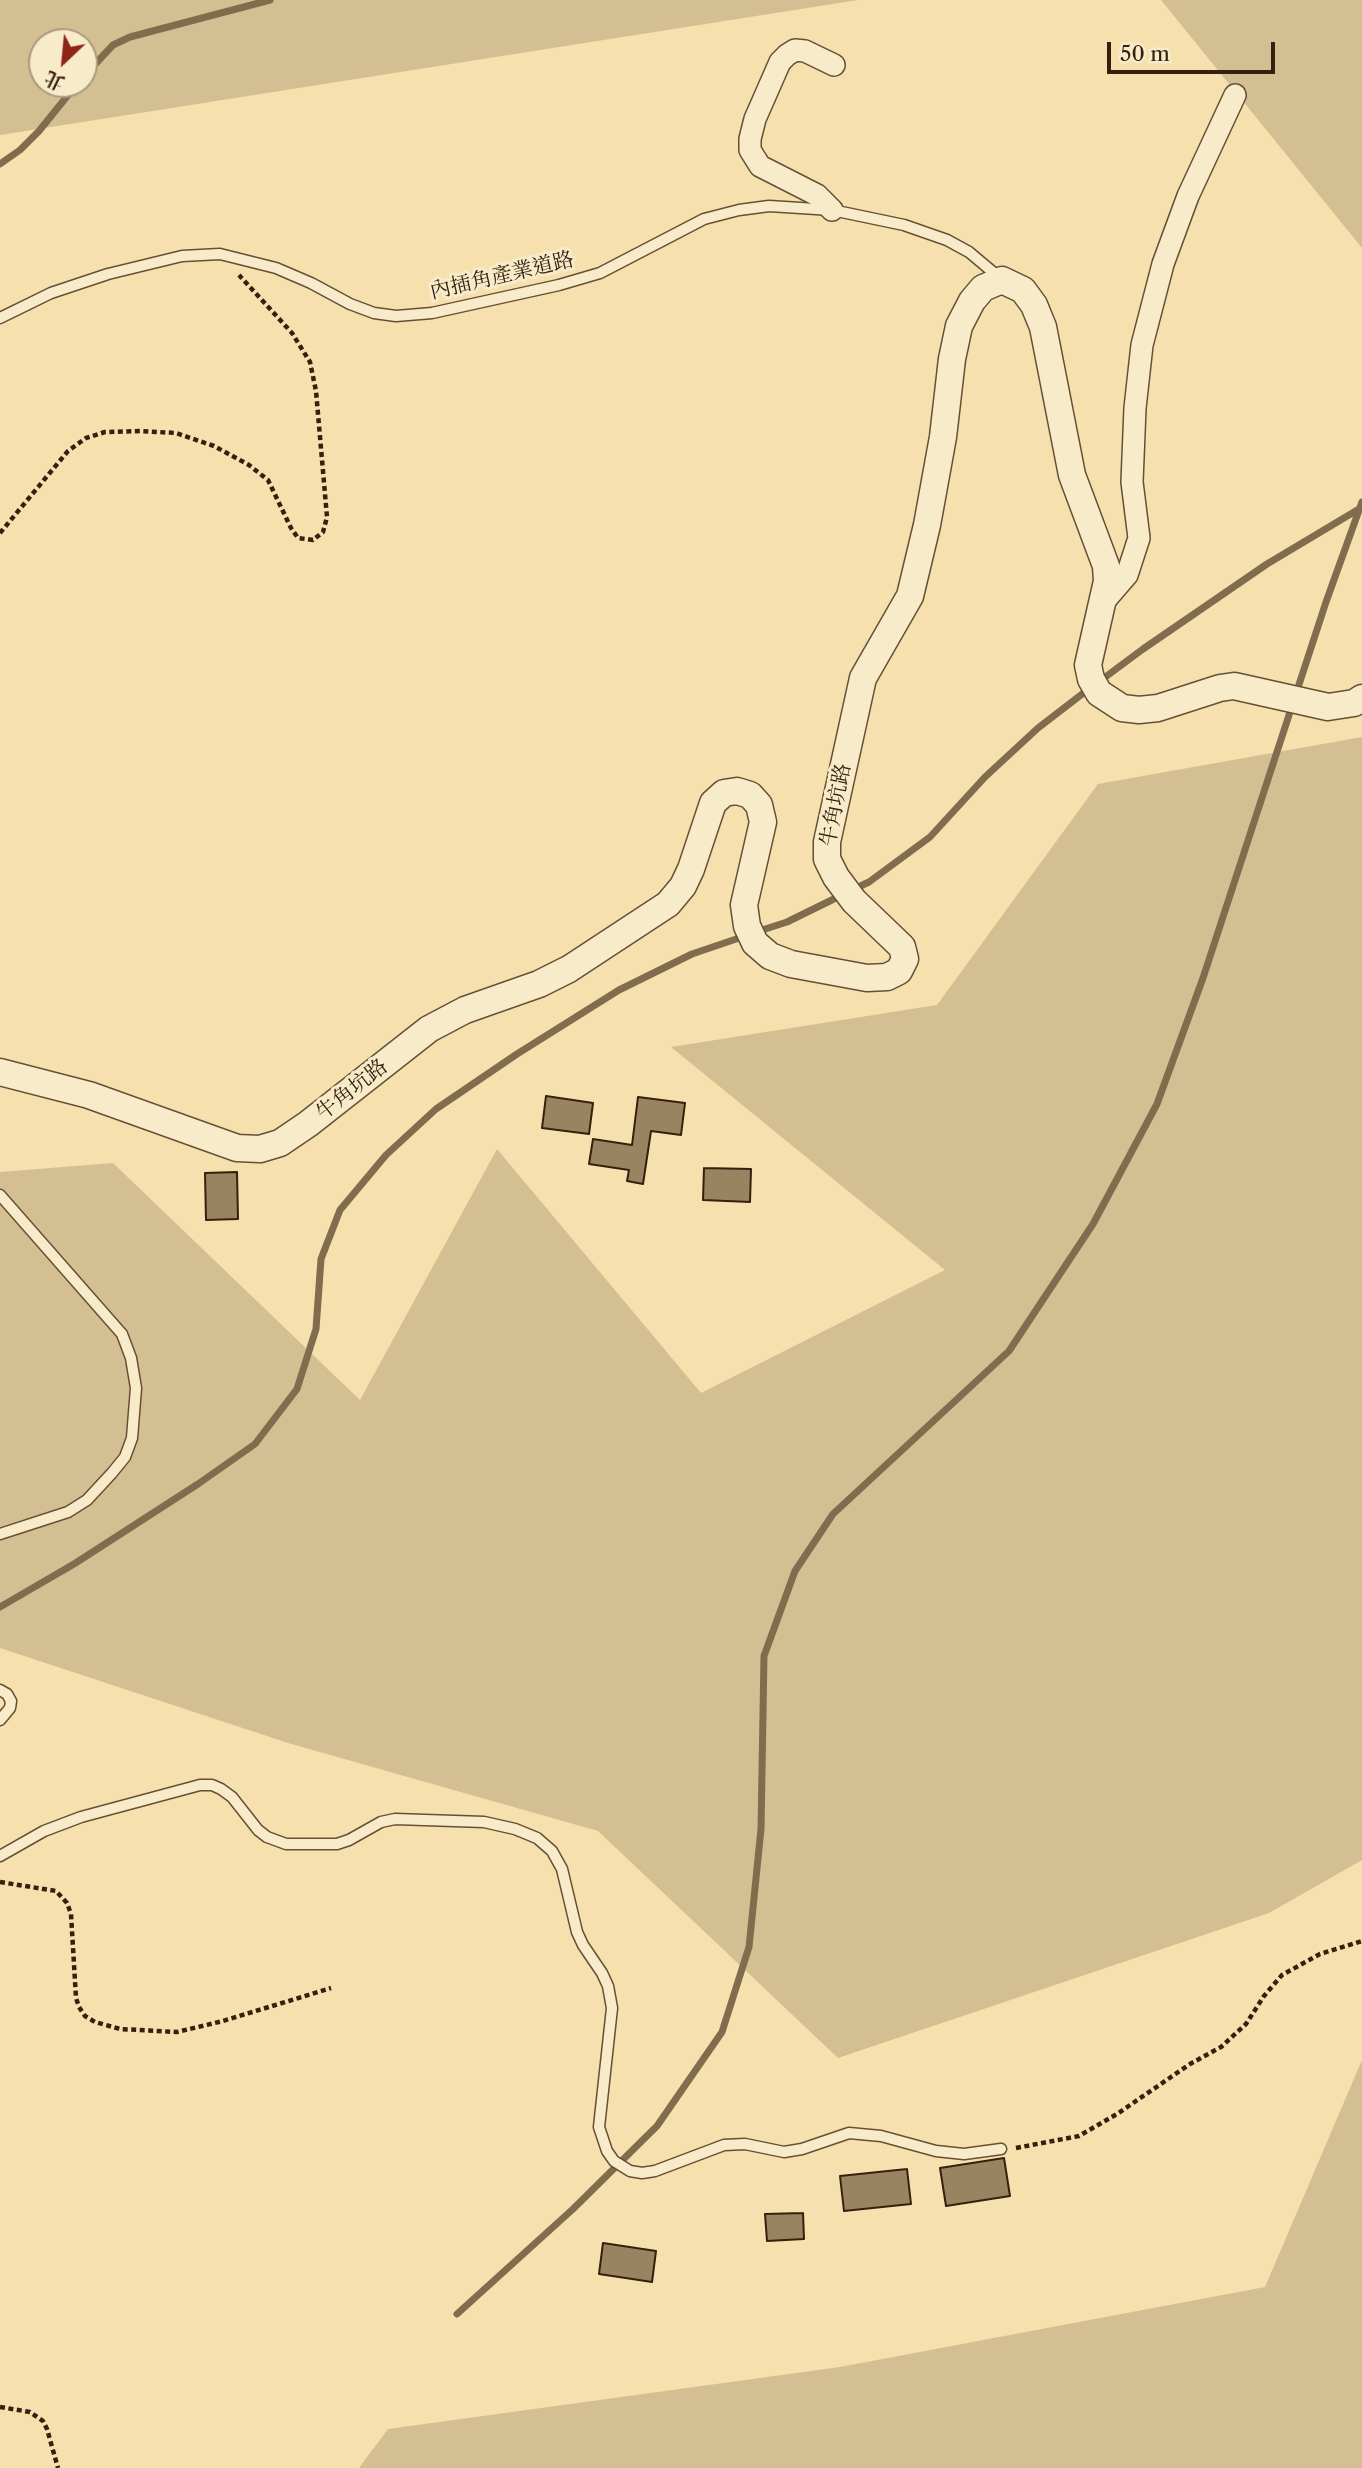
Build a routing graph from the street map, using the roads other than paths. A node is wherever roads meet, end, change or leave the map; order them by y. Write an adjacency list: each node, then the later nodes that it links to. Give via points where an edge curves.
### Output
1 (834, 65): 3 (street, via 805,51 787,55 750,139 750,150 760,166 817,195)
2 (1235, 95): 6 (street, via 1188,196 1163,264 1146,331 1135,408 1132,482 1139,538 1128,575)
3 (832, 209): 4 (lane, 內插角產業道路, via 947,240); 5 (lane, 內插角產業道路, via 738,209 704,219 600,273 432,313 374,313 276,268 219,254 182,256 108,274 51,293)
4 (1002, 280): 6 (street, via 1023,290 1043,327 1072,475 1107,566); 8 (street, 牛角坑路, via 983,288 959,326 941,449 910,596 863,678 827,842 827,859 836,877 902,947 905,959 900,971 867,978 791,964 770,956 755,943 744,905 763,822 759,805 750,795 737,791 724,793 713,803 691,869 668,904 569,970 465,1010 429,1029 280,1143 260,1149 237,1147 89,1096)
5 (0, 318)
6 (1102, 604): 7 (street, via 1088,665 1099,693 1122,708 1158,708 1234,687 1328,707)
7 (1362, 698)
8 (0, 1072)
9 (0, 1195): 10 (lane, via 122,1334 136,1388 132,1438 125,1457 87,1500 68,1512)
10 (0, 1534)
11 (0, 1690): 12 (lane, via 10,1701)
12 (0, 1720)
13 (0, 1856): 14 (lane, via 80,1817 200,1785 221,1789 267,1838 286,1844 337,1844 395,1819 484,1822 515,1829 537,1838 552,1851 562,1869 577,1932 608,1986 612,2008 599,2127 614,2161 642,2173 724,2145 784,2152 849,2133 881,2136 936,2151)
14 (1001, 2150)

